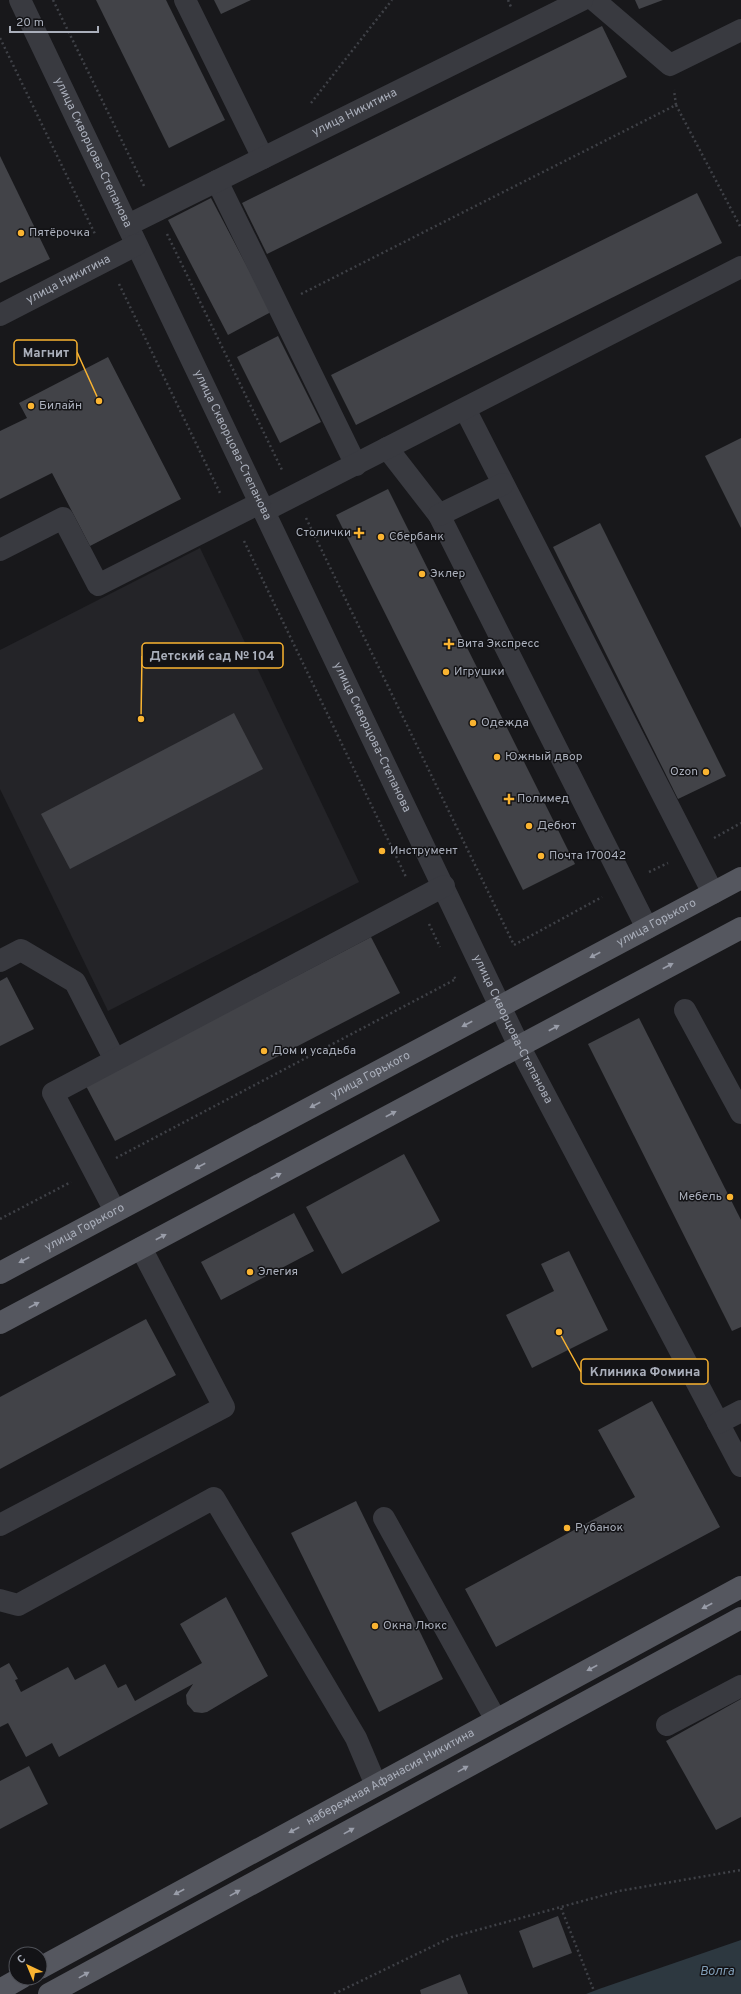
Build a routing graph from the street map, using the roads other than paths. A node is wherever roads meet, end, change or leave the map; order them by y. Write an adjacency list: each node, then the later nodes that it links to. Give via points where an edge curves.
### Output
1 (20, 0): 8 (street, улица Скворцова-Степанова)
2 (185, 0): 6 (street)
3 (582, 0): 6 (street, улица Никитина)
4 (594, 0): 5 (street, via 670,65)
5 (741, 30)
6 (263, 158): 7 (street, улица Никитина)
7 (217, 181): 8 (street, улица Никитина); 14 (street)
8 (128, 225): 9 (street, улица Скворцова-Степанова)
9 (136, 245): 11 (street, улица Никитина); 16 (street, улица Скворцова-Степанова)
10 (741, 267): 12 (street)
11 (0, 314)
12 (465, 409): 13 (street); 15 (street)
13 (387, 448): 14 (street); 17 (street)
14 (356, 465): 16 (street)
15 (503, 484): 17 (street); 21 (street)
16 (262, 507): 18 (street, via 98,586 63,518); 20 (street, улица Скворцова-Степанова)
17 (439, 515): 22 (street)
18 (0, 550)
19 (741, 878): 21 (main road, улица Горького)
20 (444, 886): 25 (street, улица Скворцова-Степанова); 28 (street)
21 (713, 893): 22 (main road, улица Горького)
22 (647, 928): 25 (main road, улица Горького, one-way to 25)
23 (741, 928): 27 (main road, one-way to 23)
24 (0, 961): 28 (street, via 21,950 75,982)
25 (501, 1006): 27 (street, улица Скворцова-Степанова); 30 (main road, улица Горького, one-way to 30)
26 (685, 1010): 29 (street)
27 (519, 1046): 31 (main road, one-way to 27); 35 (street, улица Скворцова-Степанова)
28 (114, 1060): 30 (street, via 53,1093)
29 (741, 1113)
30 (115, 1211): 32 (main road, улица Горького, one-way to 32)
31 (141, 1248): 33 (main road, one-way to 31); 38 (street, via 224,1407)
32 (0, 1273)
33 (0, 1323)
34 (741, 1411): 35 (street)
35 (718, 1423): 36 (street, улица Скворцова-Степанова)
36 (741, 1466)
37 (384, 1518): 43 (street)
38 (0, 1525)
39 (741, 1587): 43 (main road, набережная Афанасия Никитина, one-way to 43)
40 (0, 1600): 45 (street, via 18,1605 214,1498 356,1738)
41 (741, 1618): 47 (main road, one-way to 41)
42 (741, 1686): 44 (street)
43 (496, 1720): 45 (main road, набережная Афанасия Никитина)
44 (667, 1725)
45 (376, 1785): 46 (main road, набережная Афанасия Никитина, one-way to 46)
46 (48, 1964)
47 (49, 1994)

